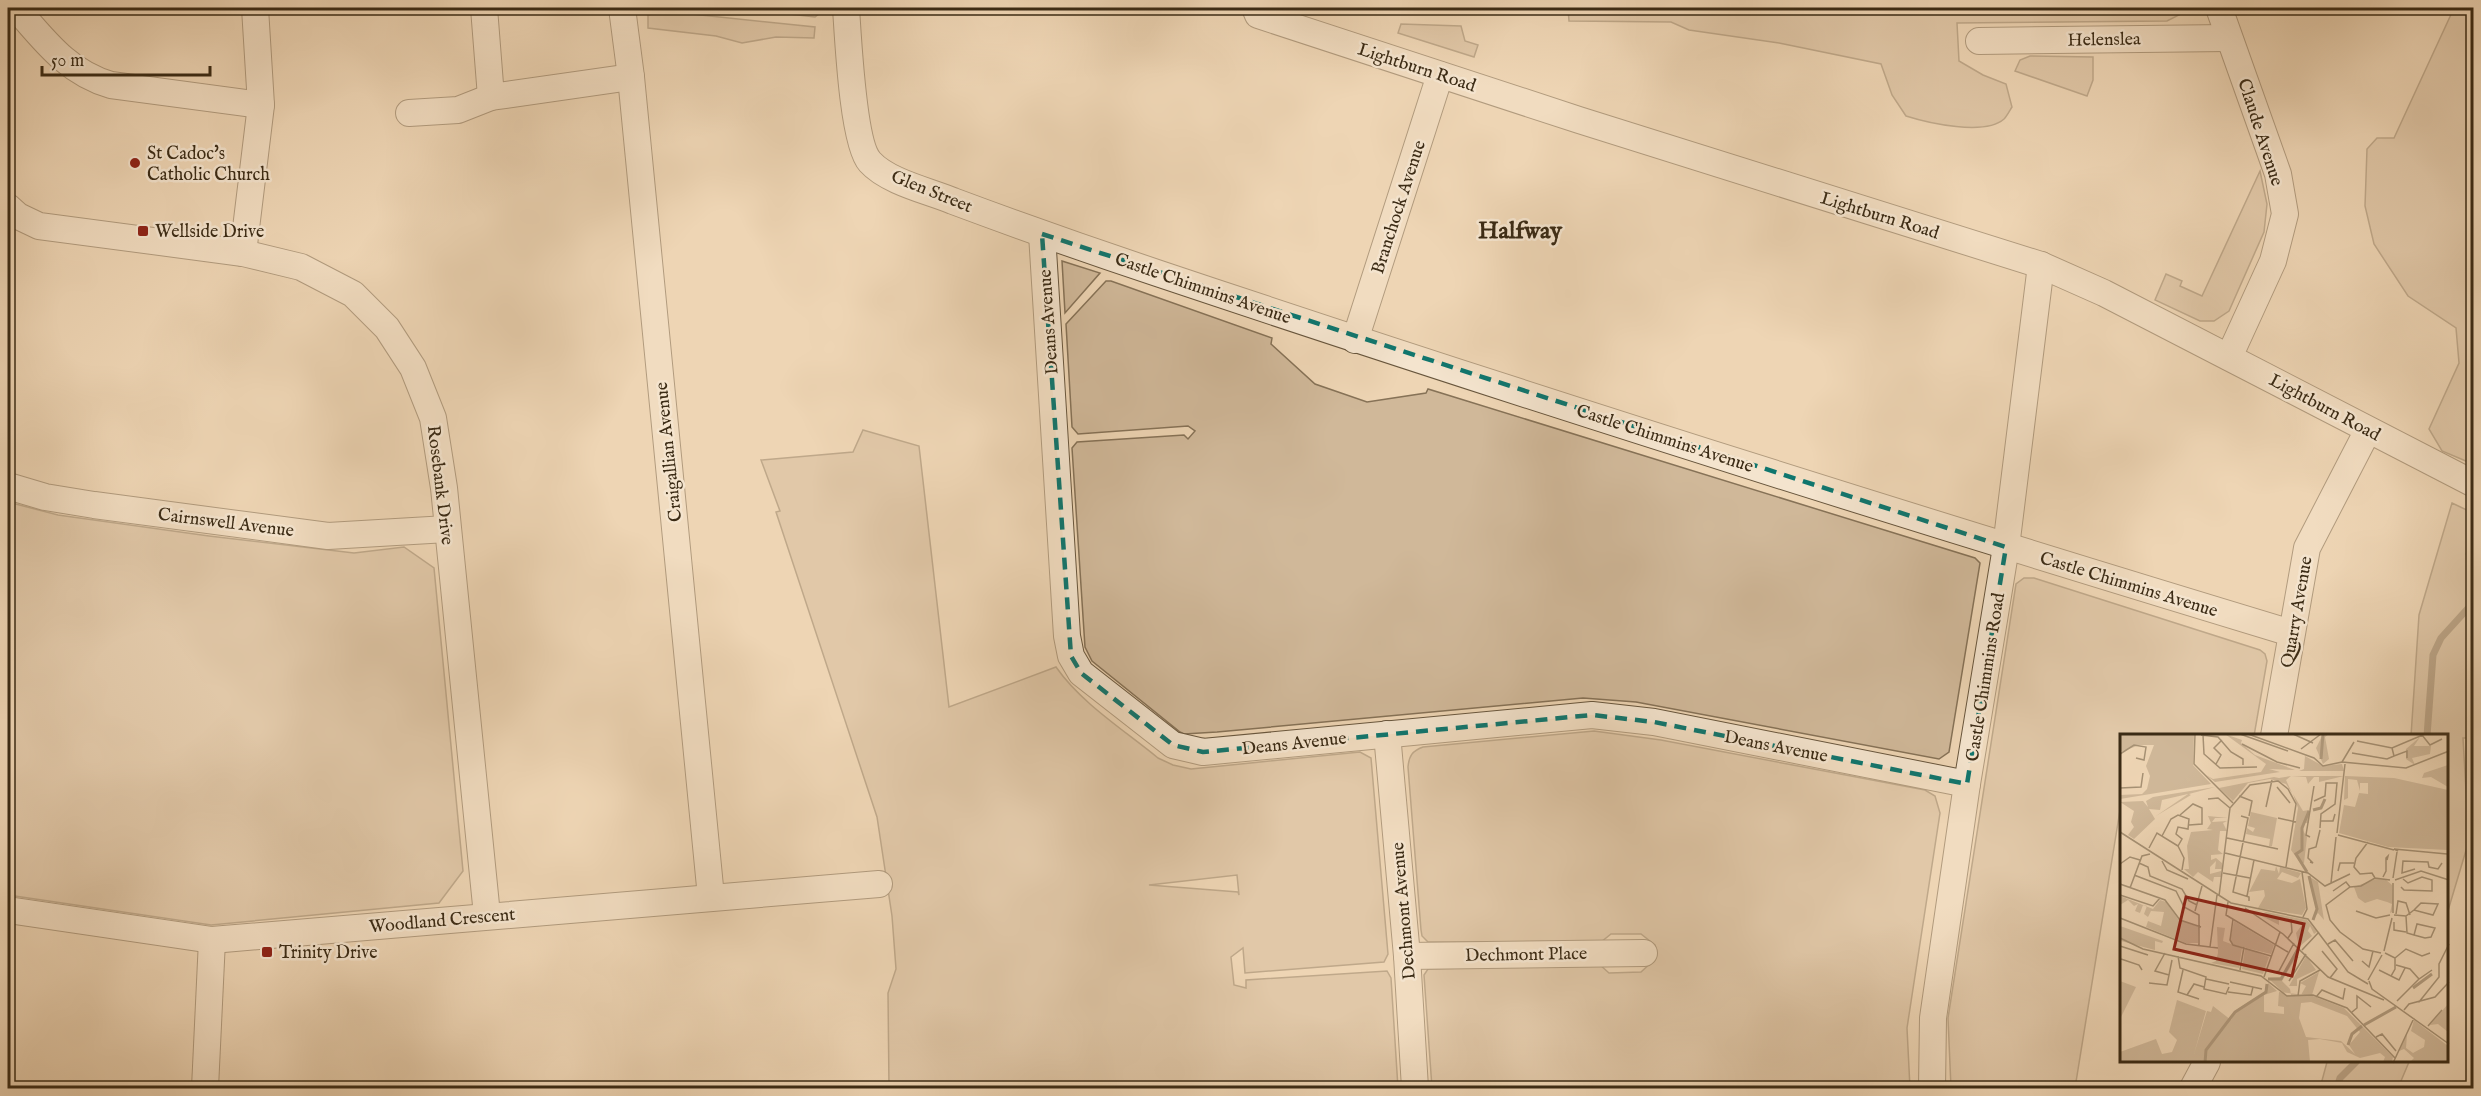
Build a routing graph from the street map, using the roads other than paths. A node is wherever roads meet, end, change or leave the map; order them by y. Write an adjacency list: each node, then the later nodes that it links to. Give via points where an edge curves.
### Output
1 (16, 8): 13 (street, via 55,52 96,81)
2 (255, 8): 13 (street)
3 (484, 8): 12 (street)
4 (622, 8): 11 (street, Craigallian Avenue)
5 (846, 8): 16 (street, Glen Street, via 852,85 868,161 894,178)
6 (2219, 8): 8 (street, Claude Avenue)
7 (1249, 10): 10 (street, Lightburn Road)
8 (2228, 38): 9 (street, Helenslea); 20 (street, Claude Avenue, via 2276,165 2285,214 2273,261)
9 (1979, 41)
10 (1440, 75): 18 (street, Lightburn Road); 19 (street, Branchock Avenue)
11 (631, 77): 12 (street); 31 (street, Craigallian Avenue)
12 (491, 97): 14 (street, via 458,110)
13 (261, 105): 17 (street)
14 (409, 112)
15 (8, 207): 17 (street, Rosebank Drive, via 39,226)
16 (1042, 234): 19 (street, Castle Chimmins Avenue); 27 (street, Deans Avenue, via 1067,636 1071,656 1081,673 1173,746 1203,752)
17 (243, 254): 24 (street, Rosebank Drive, via 301,267 353,294 387,328 413,368 433,418)
18 (2041, 265): 20 (street, Lightburn Road); 25 (street, Castle Chimmins Road)
19 (1355, 340): 25 (street, Castle Chimmins Avenue)
20 (2229, 357): 21 (street, Lightburn Road)
21 (2368, 430): 22 (street, Lightburn Road); 26 (street, Quarry Avenue, via 2307,548)
22 (2474, 484)
23 (8, 486): 24 (street, Cairnswell Avenue, via 94,505 328,536)
24 (447, 529): 33 (street, Rosebank Drive)
25 (2006, 546): 26 (street, Castle Chimmins Avenue); 29 (street, Castle Chimmins Road)
26 (2291, 633): 28 (street, Quarry Avenue)
27 (1387, 734): 29 (street, Deans Avenue, via 1592,715 1654,722); 36 (street, Dechmont Avenue)
28 (2274, 734)
29 (1967, 784): 40 (street, Castle Chimmins Road, via 1933,1018)
30 (879, 884): 31 (street, Woodland Crescent)
31 (711, 897): 33 (street, Woodland Crescent)
32 (8, 910): 34 (street, Woodland Crescent)
33 (487, 915): 34 (street, Woodland Crescent)
34 (212, 940): 38 (street)
35 (1644, 953): 36 (street, Dechmont Place)
36 (1407, 956): 39 (street, Dechmont Avenue)
37 (2206, 1063): 41 (street)
38 (205, 1089)
39 (1416, 1089)
40 (1932, 1089)
41 (2193, 1089)

